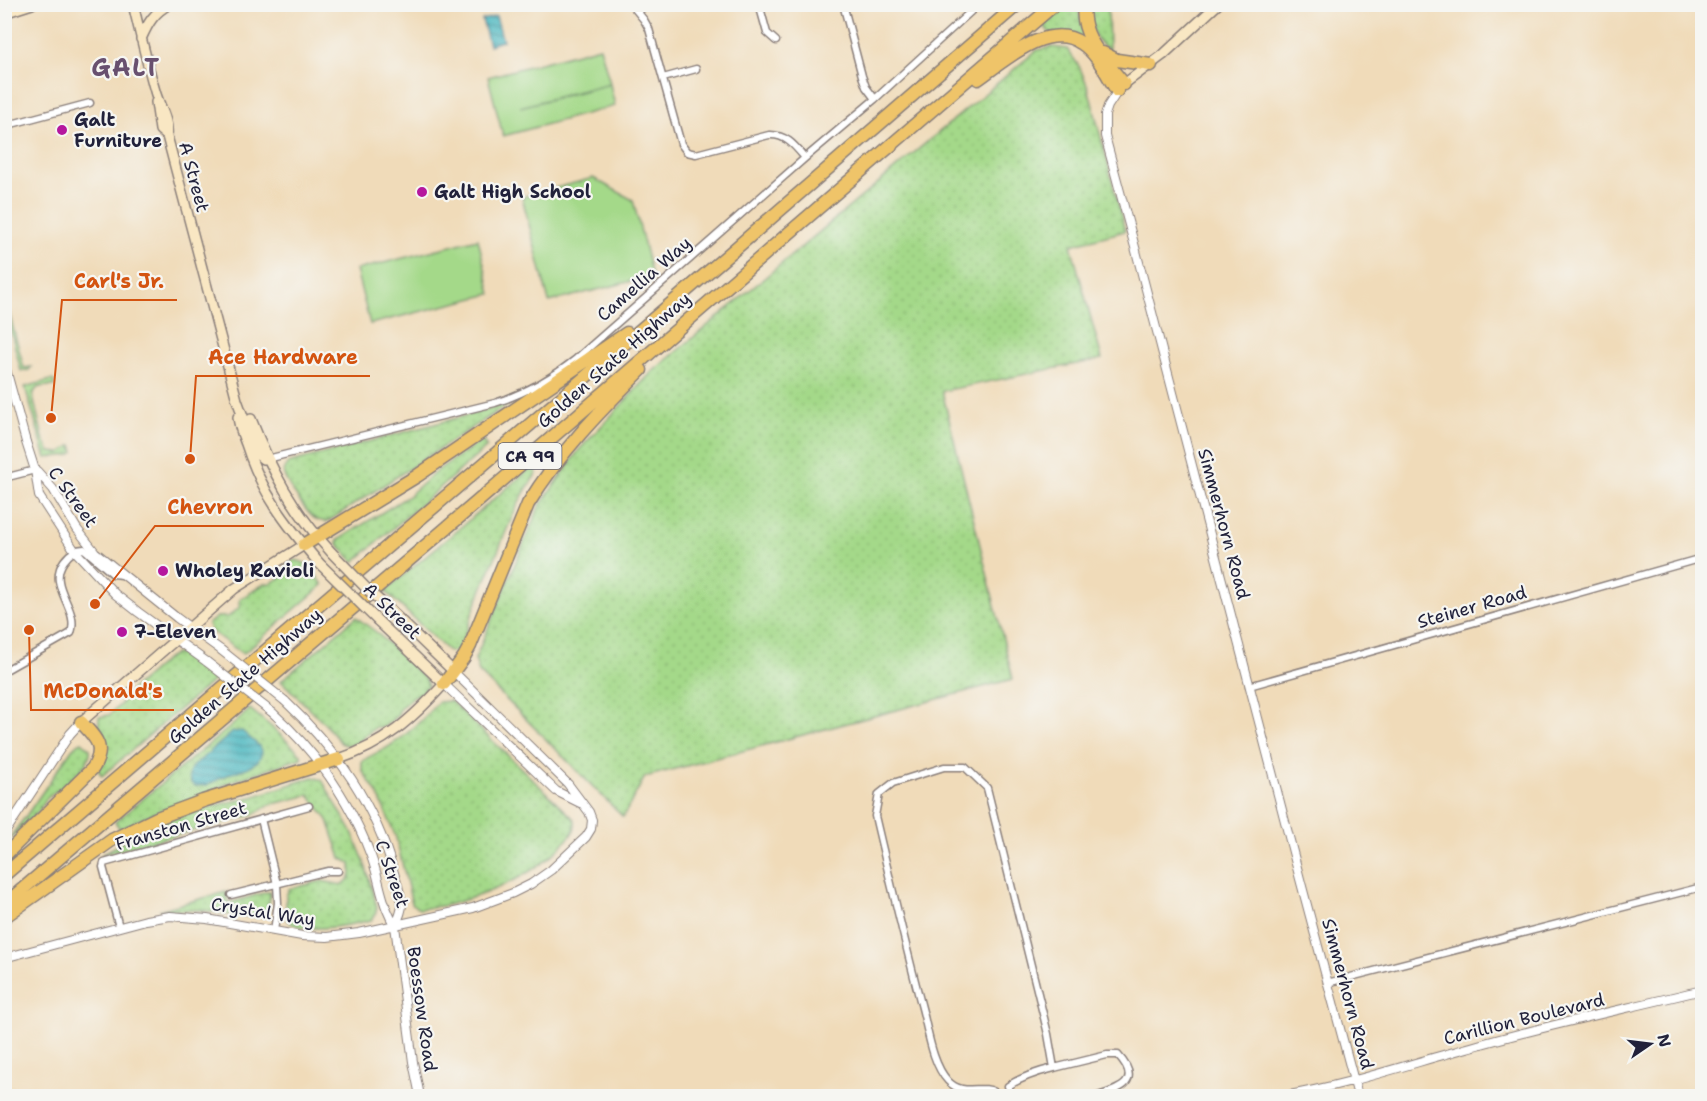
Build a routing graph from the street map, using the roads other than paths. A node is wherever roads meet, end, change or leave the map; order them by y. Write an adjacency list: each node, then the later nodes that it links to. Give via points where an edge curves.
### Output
1 (32, 4): 17 (main road)
2 (133, 4): 18 (main road, A Street)
3 (170, 4): 18 (main road, via 151,18)
4 (182, 4): 5 (main road)
5 (208, 4)
6 (631, 4): 16 (street)
7 (646, 4): 16 (street)
8 (759, 4): 19 (street, via 767,33)
9 (843, 4): 26 (street, via 862,76)
10 (978, 4): 26 (street, Camellia Way)
11 (1006, 4): 23 (highway)
12 (1018, 4): 23 (highway, Golden State Highway / CA 99)
13 (1054, 4): 28 (highway, Golden State Highway / CA 99)
14 (1084, 4): 20 (highway, via 1086,32)
15 (1218, 4): 21 (main road)
16 (638, 12): 24 (street, via 649,29)
17 (4, 13)
18 (141, 39): 34 (main road, A Street, via 168,128)
19 (776, 41)
20 (1099, 51): 21 (highway, via 1117,60); 25 (highway)
21 (1151, 65): 25 (main road)
22 (696, 69): 24 (street)
23 (941, 70): 31 (highway, Golden State Highway / CA 99)
24 (663, 78): 30 (street, via 681,144 687,152 696,154 776,134 789,140)
25 (1121, 87): 28 (highway, via 1082,43 1050,37 1024,47); 48 (street, Simmerhorn Road, via 1105,115 1105,136)
26 (875, 99): 30 (street, Camellia Way)
27 (90, 103): 29 (street)
28 (926, 116): 32 (highway, Golden State Highway / CA 99)
29 (4, 126)
30 (805, 158): 35 (street, Camellia Way, via 545,382 495,403)
31 (680, 297): 38 (highway, via 417,476); 59 (highway, Golden State Highway / CA 99)
32 (712, 299): 46 (highway, via 596,415 541,483 528,504 470,646); 63 (highway, Golden State Highway / CA 99)
33 (4, 362): 36 (street, C Street)
34 (237, 400): 35 (main road, A Street, via 250,418); 39 (main road, A Street, via 253,467 274,507)
35 (267, 459): 38 (main road, A Street, via 286,494)
36 (35, 470): 37 (street); 40 (street, C Street, via 39,496); 42 (street, C Street, via 95,552)
37 (4, 478)
38 (318, 537): 39 (highway); 46 (main road, A Street, bridge)
39 (304, 545): 43 (main road, via 234,589); 47 (main road, A Street, bridge)
40 (75, 551): 42 (street, via 84,549 113,574); 44 (street, C Street, via 115,594); 45 (street, via 63,563 58,577 73,622 70,633)
41 (1702, 558): 48 (street, Steiner Road)
42 (122, 575): 43 (street, C Street)
43 (189, 627): 44 (main road); 50 (street, C Street, bridge, via 285,701)
44 (176, 639): 49 (main road); 51 (street, C Street, bridge, via 273,712)
45 (4, 671)
46 (454, 672): 47 (highway); 52 (street, A Street, via 568,783)
47 (444, 684): 50 (main road, via 422,709 388,736); 52 (street, A Street, via 556,791)
48 (1249, 686): 69 (street, Simmerhorn Road)
49 (81, 722): 56 (street); 57 (highway, via 98,744 98,761)
50 (339, 759): 51 (highway); 65 (street, C Street, via 386,846 402,906)
51 (322, 764): 64 (highway, via 157,818 112,840); 65 (street, C Street, via 357,822)
52 (582, 805): 55 (street, A Street)
53 (309, 806): 54 (street, Franston Street)
54 (261, 819): 60 (street, Franston Street); 66 (street, Franston Street, via 104,863)
55 (592, 820): 65 (street, Crystal Way, via 586,837 560,862 513,893 473,908)
56 (4, 834)
57 (4, 856)
58 (338, 871): 60 (street, Crystal Way)
59 (4, 875)
60 (277, 884): 62 (street, Crystal Way); 67 (street, Franston Street)
61 (1702, 887): 69 (street)
62 (231, 895)
63 (4, 905)
64 (4, 917)
65 (395, 926): 67 (street, Crystal Way, via 327,937); 73 (street, Boessow Road)
66 (118, 927): 67 (street, Crystal Way, via 156,918 183,917); 68 (street, Crystal Way)
67 (274, 931)
68 (4, 958)
69 (1327, 983): 72 (street, Simmerhorn Road)
70 (1702, 990): 72 (street, Carillion Boulevard, via 1472,1046)
71 (1054, 1068): 74 (street, via 987,788 965,767 944,767 893,783 879,794 874,816 936,1062 949,1082 967,1090 990,1088); 75 (street, via 1029,1074 1008,1086); 76 (street, via 1107,1054 1118,1055 1127,1068 1126,1084)
72 (1354, 1080): 77 (street, Carillion Boulevard); 78 (street, Simmerhorn Road)
73 (420, 1096)
74 (997, 1096)
75 (1011, 1096)
76 (1098, 1096)
77 (1284, 1096)
78 (1358, 1096)

